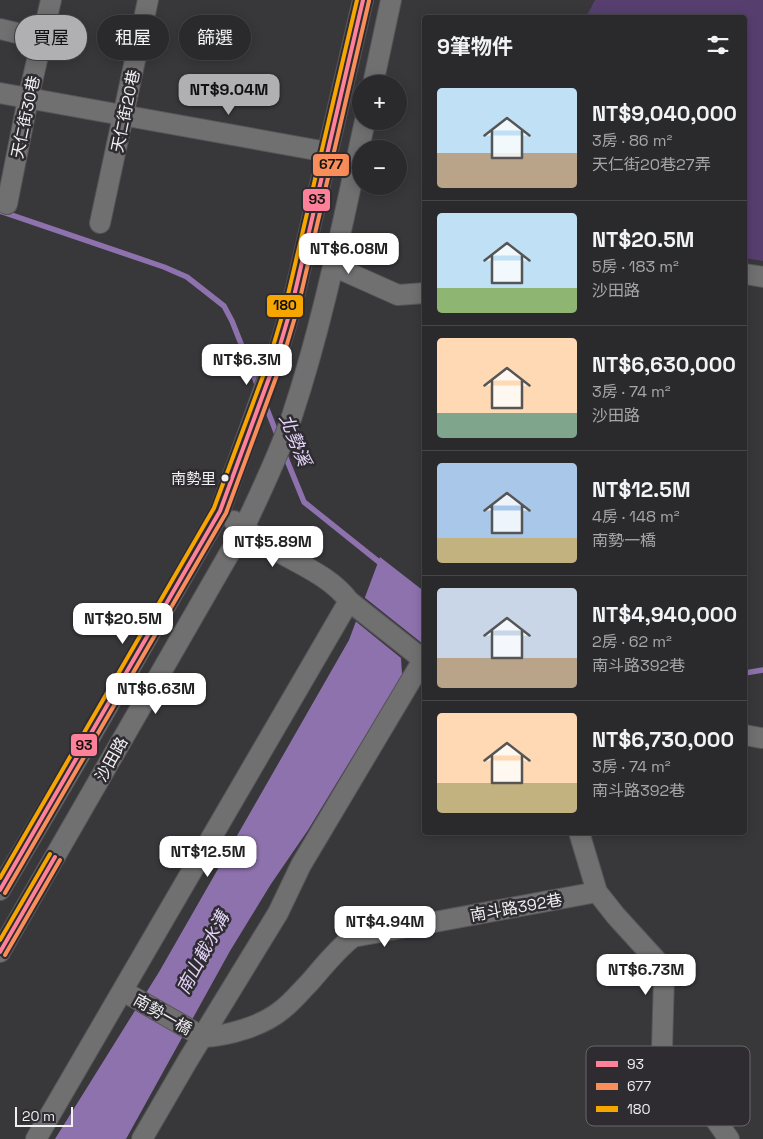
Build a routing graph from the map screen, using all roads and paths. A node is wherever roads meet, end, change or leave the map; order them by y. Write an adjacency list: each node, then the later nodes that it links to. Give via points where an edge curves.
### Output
1 (51, 0): 5 (street, 天仁街30巷)
2 (148, 0): 12 (street, 天仁街20巷)
3 (363, 0): 14 (street)
4 (392, 0): 9 (street)
5 (48, 15)
6 (0, 29): 7 (street)
7 (15, 33)
8 (37, 60): 11 (street, 天仁街30巷)
9 (375, 75)
10 (0, 93): 11 (street)
11 (28, 99): 12 (street); 15 (street, 天仁街30巷)
12 (124, 115): 14 (street); 16 (street, 天仁街20巷)
13 (363, 130): 17 (street)
14 (327, 152): 21 (street, 沙田路, via 292,304 275,362)
15 (7, 204)
16 (100, 223)
17 (333, 266): 20 (street, via 398,295); 22 (street, 沙田路, via 292,417)
18 (747, 274): 19 (street)
19 (763, 277)
20 (422, 293)
21 (220, 511): 22 (street); 27 (street, 沙田路)
22 (244, 528): 23 (street, via 331,583); 29 (street, 沙田路)
23 (350, 600): 24 (street); 30 (street)
24 (422, 659)
25 (422, 664): 31 (street)
26 (580, 835): 28 (street)
27 (0, 890)
28 (597, 892): 31 (street, 南斗路392巷, via 353,937 332,954 281,1011 239,1030); 32 (street, via 657,961 664,977)
29 (0, 952)
30 (123, 991): 31 (street, 南勢一橋); 34 (street)
31 (202, 1037): 35 (street)
32 (662, 1046)
33 (720, 1126): 36 (street)
34 (36, 1139)
35 (142, 1139)
36 (729, 1139)

